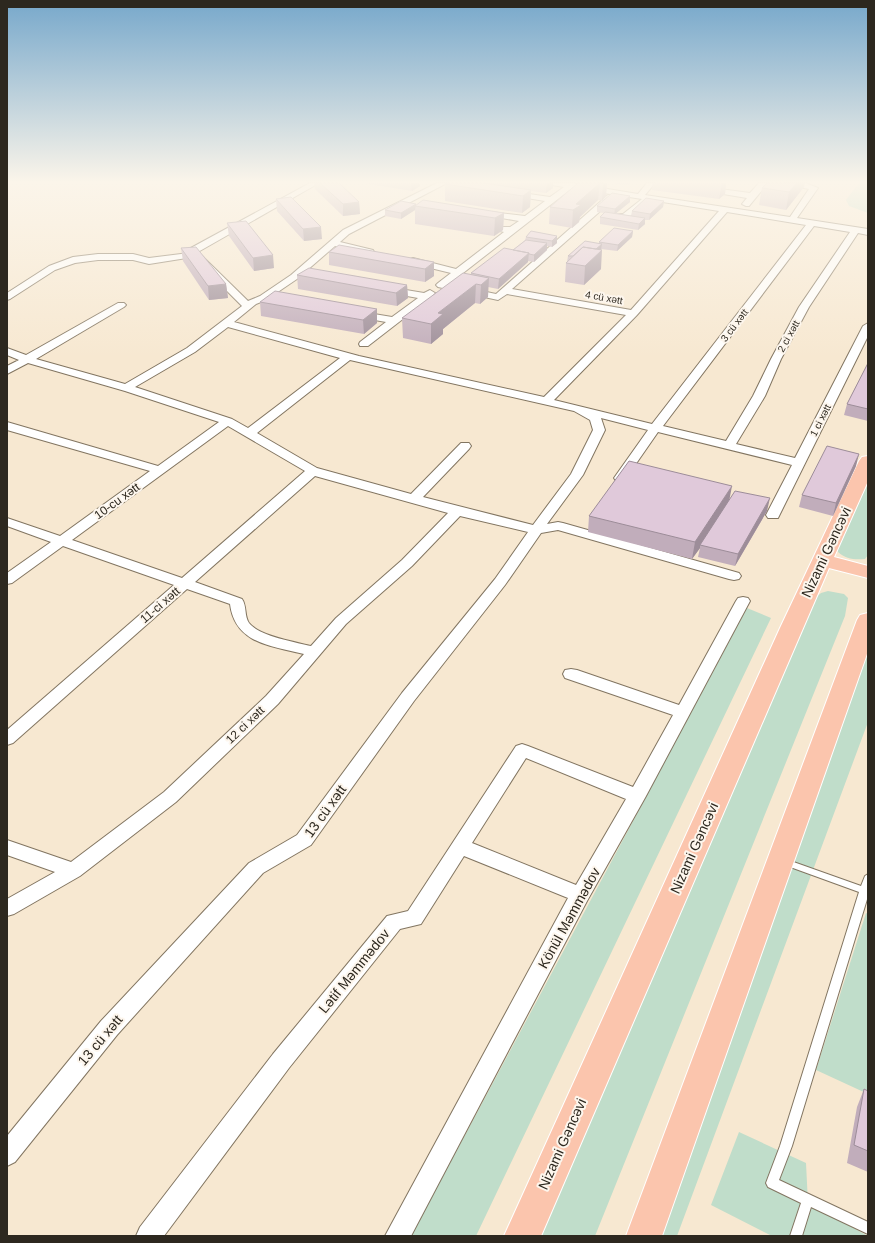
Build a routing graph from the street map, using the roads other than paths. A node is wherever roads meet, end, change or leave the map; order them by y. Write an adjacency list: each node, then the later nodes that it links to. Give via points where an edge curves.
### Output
1 (209, 241): 10 (street, via 192,250)
2 (335, 241): 8 (street)
3 (498, 241): 12 (street)
4 (562, 241): 17 (street)
5 (697, 241): 25 (street, 4 cü xətt)
6 (798, 241): 39 (street, 3 cü xətt)
7 (849, 241): 42 (street, 2 ci xətt, via 804,307 759,396)
8 (332, 243): 9 (street); 13 (street)
9 (377, 253)
10 (195, 254): 19 (street, via 149,261 133,257 73,260 52,268); 23 (street)
11 (407, 260): 12 (street)
12 (459, 272): 15 (street)
13 (294, 276): 14 (street); 20 (street)
14 (310, 279)
15 (441, 286): 17 (street, via 498,297); 18 (street)
16 (380, 289): 18 (street)
17 (505, 291): 25 (street, 4 cü xətt)
18 (427, 296): 26 (street)
19 (7, 297)
20 (263, 298): 21 (street); 23 (street)
21 (279, 301)
22 (121, 305): 32 (street)
23 (247, 306): 27 (street)
24 (348, 313): 26 (street)
25 (633, 313): 35 (street)
26 (395, 321): 29 (street)
27 (226, 323): 31 (street); 34 (street, via 191,350 130,385)
28 (868, 326): 44 (street, 1 ci xətt)
29 (364, 344)
30 (7, 351): 32 (street)
31 (348, 357): 35 (street); 40 (street)
32 (28, 360): 33 (street); 34 (street)
33 (7, 372)
34 (130, 388): 37 (street)
35 (546, 401): 36 (street)
36 (578, 409): 39 (street); 53 (street, 13 cü xətt, via 595,418 599,430 577,475)
37 (228, 421): 40 (street); 45 (street, 10-cu xətt)
38 (7, 426): 45 (street)
39 (655, 428): 42 (street); 47 (street, 3 cü xətt)
40 (249, 433): 46 (street)
41 (465, 446): 48 (street)
42 (729, 446): 44 (street)
43 (868, 461): 56 (main road, Nizami Gəncəvi)
44 (799, 463): 50 (street, 1 ci xətt)
45 (160, 470): 55 (street, 10-cu xətt)
46 (313, 471): 48 (street); 60 (street, 11-ci xətt)
47 (612, 490)
48 (414, 499): 49 (street)
49 (458, 512): 53 (street); 63 (street, 12 ci xətt, via 407,563 341,621)
50 (773, 515)
51 (590, 521): 54 (street)
52 (7, 522): 55 (street)
53 (536, 530): 54 (street, via 558,526); 76 (street, 13 cü xətt, via 500,582 408,697 304,840 256,868 109,1028)
54 (581, 533): 58 (street, via 640,546)
55 (63, 540): 59 (street, 10-cu xətt); 60 (street)
56 (822, 560): 57 (main road); 81 (main road, Nizami Gəncəvi)
57 (868, 572)
58 (734, 576)
59 (7, 580)
60 (184, 584): 63 (street, via 237,602 238,613 245,627 259,635); 66 (street, 11-ci xətt)
61 (743, 601): 65 (street, Könül Məmmədov)
62 (868, 620): 70 (main road)
63 (314, 652): 71 (street, 12 ci xətt, via 272,700 170,797)
64 (571, 674): 65 (street)
65 (683, 712): 67 (street, Könül Məmmədov)
66 (7, 739)
67 (637, 796): 68 (street, Lətif Məmmədov, via 522,750); 74 (street, Könül Məmmədov)
68 (459, 846): 74 (street); 79 (street, Lətif Məmmədov, via 414,918 394,922 281,1060)
69 (7, 847): 71 (street)
70 (780, 860): 73 (lane); 82 (main road)
71 (73, 871): 75 (street, 12 ci xətt)
72 (868, 878): 73 (lane)
73 (866, 891): 77 (lane, via 772,1183)
74 (580, 895): 80 (street, Könül Məmmədov)
75 (7, 908)
76 (7, 1154)
77 (808, 1200): 78 (lane); 83 (lane)
78 (868, 1228)
79 (150, 1236)
80 (398, 1236)
81 (522, 1236)
82 (644, 1236)
83 (796, 1236)

